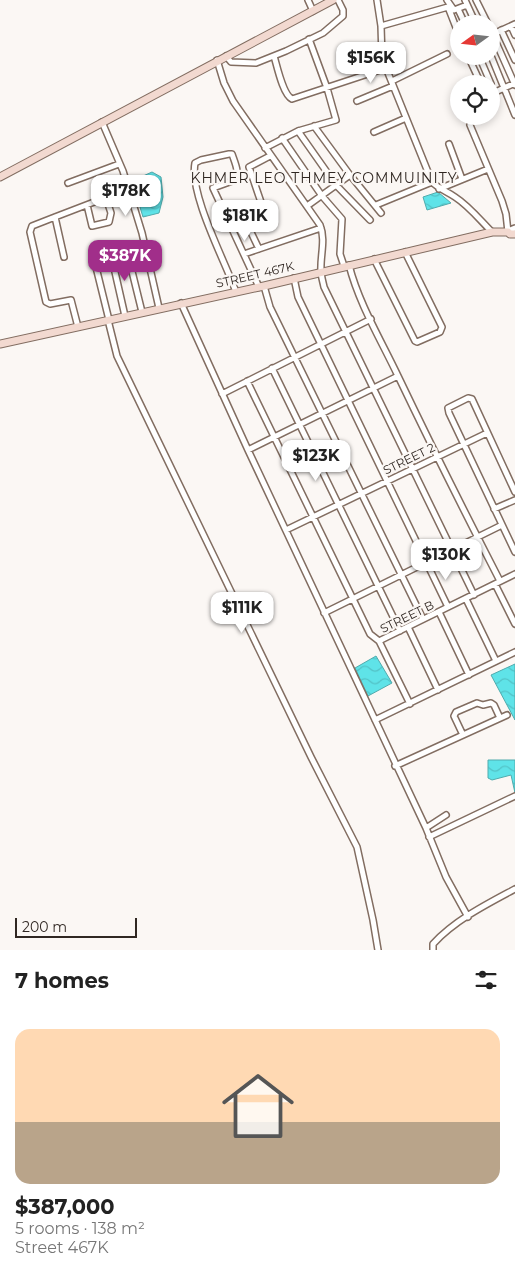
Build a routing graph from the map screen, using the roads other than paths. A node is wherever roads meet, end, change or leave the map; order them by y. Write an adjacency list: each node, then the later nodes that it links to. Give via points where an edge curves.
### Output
1 (308, 0): 10 (street)
2 (333, 0): 10 (street)
3 (338, 0): 19 (street, via 343,16 323,33)
4 (377, 0): 16 (street)
5 (447, 0): 8 (street)
6 (476, 0): 14 (street)
7 (466, 2): 9 (street); 13 (street)
8 (449, 6): 9 (street); 11 (street); 16 (street)
9 (458, 10): 12 (street)
10 (313, 11): 22 (street)
11 (452, 15)
12 (460, 15)
13 (472, 15)
14 (484, 15)
15 (513, 25): 17 (street); 18 (street)
16 (381, 26): 27 (street, via 381,49)
17 (501, 30): 25 (street)
18 (515, 35)
19 (309, 39): 23 (street); 30 (street)
20 (500, 51): 29 (street)
21 (447, 54): 28 (street)
22 (226, 56): 23 (street, via 231,62 250,63); 24 (street)
23 (274, 56): 30 (street, via 288,98 296,99)
24 (217, 60): 36 (street); 43 (street, via 233,101)
25 (515, 60)
26 (495, 65): 31 (street)
27 (386, 68): 28 (street); 30 (street)
28 (392, 84): 33 (street); 35 (street)
29 (515, 84): 31 (street)
30 (326, 88): 38 (street, via 336,118)
31 (504, 88): 32 (street); 34 (street)
32 (500, 90)
33 (357, 101)
34 (515, 115)
35 (406, 118): 40 (street); 52 (street)
36 (102, 122): 45 (street); 50 (street)
37 (470, 125): 47 (street)
38 (314, 126): 39 (street); 49 (street)
39 (298, 131): 41 (street); 54 (street)
40 (374, 132)
41 (282, 138): 43 (street); 57 (street)
42 (449, 144): 51 (street)
43 (265, 148): 44 (street)
44 (270, 156): 46 (street); 61 (street)
45 (120, 164): 53 (street); 56 (street)
46 (249, 167): 48 (street); 62 (street)
47 (488, 169): 51 (street); 68 (street)
48 (237, 171): 75 (street, via 235,180 213,188); 82 (street, via 232,154 201,160 194,167 194,179 205,217)
49 (350, 175): 54 (street); 60 (street)
50 (0, 176)
51 (462, 179): 55 (street)
52 (432, 182): 55 (street); 60 (street)
53 (68, 183)
54 (336, 185): 57 (street); 65 (street)
55 (439, 188): 69 (street, via 466,206)
56 (128, 189): 58 (street); 70 (street)
57 (322, 196): 61 (street); 78 (street, via 342,219 340,254)
58 (106, 198): 59 (street); 59 (street, via 110,222 92,226)
59 (87, 205): 64 (street)
60 (376, 205): 63 (street)
61 (307, 206): 67 (street)
62 (263, 208)
63 (381, 213)
64 (55, 217): 76 (street); 89 (street, via 32,226 30,232 46,302 71,300)
65 (370, 220)
66 (248, 226): 72 (street)
67 (321, 228): 72 (street); 79 (street)
68 (513, 231): 69 (street, STREET 467K)
69 (492, 232): 74 (street, STREET 467K)
70 (145, 243): 71 (street); 84 (street)
71 (126, 247): 73 (street); 85 (street)
72 (259, 249): 75 (street)
73 (110, 250): 86 (street); 88 (street, via 93,255)
74 (406, 252): 77 (street, STREET 467K); 77 (street, via 442,327 440,332 417,342)
75 (244, 254): 81 (street)
76 (64, 257)
77 (374, 259): 78 (street, STREET 467K)
78 (346, 265): 79 (street, STREET 467K); 87 (street)
79 (321, 272): 80 (street, STREET 467K); 90 (street, via 324,287)
80 (294, 278): 81 (street, STREET 467K); 92 (street, via 298,298)
81 (261, 286): 82 (street, STREET 467K); 93 (street)
82 (236, 292): 83 (street, STREET 467K)
83 (181, 303): 84 (street, STREET 467K); 98 (street)
84 (160, 308): 85 (street, STREET 467K)
85 (142, 312): 86 (street, STREET 467K)
86 (125, 316): 88 (street, STREET 467K)
87 (371, 319): 90 (street); 95 (street)
88 (108, 320): 89 (street, STREET 467K); 152 (street, via 117,356 357,847)
89 (78, 327): 91 (street, STREET 467K)
90 (346, 332): 92 (street); 97 (street)
91 (0, 344)
92 (321, 344): 93 (street); 99 (street)
93 (295, 357): 94 (street); 100 (street)
94 (272, 368): 96 (street); 101 (street)
95 (398, 376): 97 (street); 106 (street)
96 (247, 381): 98 (street); 103 (street, STREET B)
97 (374, 388): 99 (street); 107 (street)
98 (222, 394): 105 (street)
99 (348, 401): 100 (street); 108 (street)
100 (323, 413): 101 (street); 110 (street)
101 (300, 425): 103 (street); 112 (street)
102 (487, 433): 104 (street, STREET 2); 104 (street, via 472,399 468,398 448,408); 109 (street)
103 (274, 437): 105 (street); 114 (street, STREET B)
104 (463, 444): 106 (street, STREET 2); 113 (street)
105 (248, 450): 116 (street)
106 (437, 456): 107 (street, STREET 2); 117 (street)
107 (412, 468): 108 (street, STREET 2); 118 (street)
108 (387, 480): 110 (street, STREET 2); 120 (street)
109 (515, 492)
110 (362, 493): 112 (street, STREET 2); 122 (street)
111 (515, 500): 113 (street)
112 (338, 504): 114 (street, STREET 2); 124 (street)
113 (494, 509): 115 (street)
114 (313, 517): 116 (street, STREET 2); 126 (street, STREET B)
115 (502, 525): 117 (street); 119 (street)
116 (286, 530): 130 (street)
117 (478, 537): 118 (street); 123 (street)
118 (452, 550): 120 (street); 125 (street)
119 (515, 552)
120 (426, 562): 122 (street); 128 (street)
121 (515, 574): 123 (street, STREET B)
122 (402, 575): 124 (street); 131 (street)
123 (498, 583): 125 (street, STREET B); 132 (street)
124 (378, 586): 126 (street); 134 (street)
125 (474, 595): 127 (street, STREET B)
126 (353, 598): 130 (street); 135 (street, STREET B, via 370,634)
127 (466, 599): 128 (street, STREET B); 137 (street)
128 (448, 608): 129 (street, STREET B)
129 (439, 612): 131 (street, STREET B); 138 (street)
130 (324, 613): 143 (street)
131 (423, 619): 133 (street, STREET B)
132 (515, 624)
133 (408, 627): 134 (street, STREET B); 139 (street)
134 (400, 631): 135 (street, STREET B)
135 (379, 641): 140 (street)
136 (515, 652): 137 (street)
137 (496, 661): 138 (street)
138 (469, 675): 139 (street)
139 (438, 690): 140 (street)
140 (410, 704): 143 (street)
141 (507, 715): 142 (street)
142 (500, 718): 144 (street); 144 (street, via 491,703 477,703 456,712 454,716)
143 (375, 720): 145 (street)
144 (462, 735): 145 (street)
145 (395, 766): 148 (street)
146 (515, 796): 149 (street)
147 (446, 815): 148 (street)
148 (426, 828): 149 (street)
149 (429, 837): 151 (street)
150 (515, 889): 151 (street)
151 (468, 917): 153 (street, via 440,936 433,944)
152 (378, 950)
153 (434, 950)

